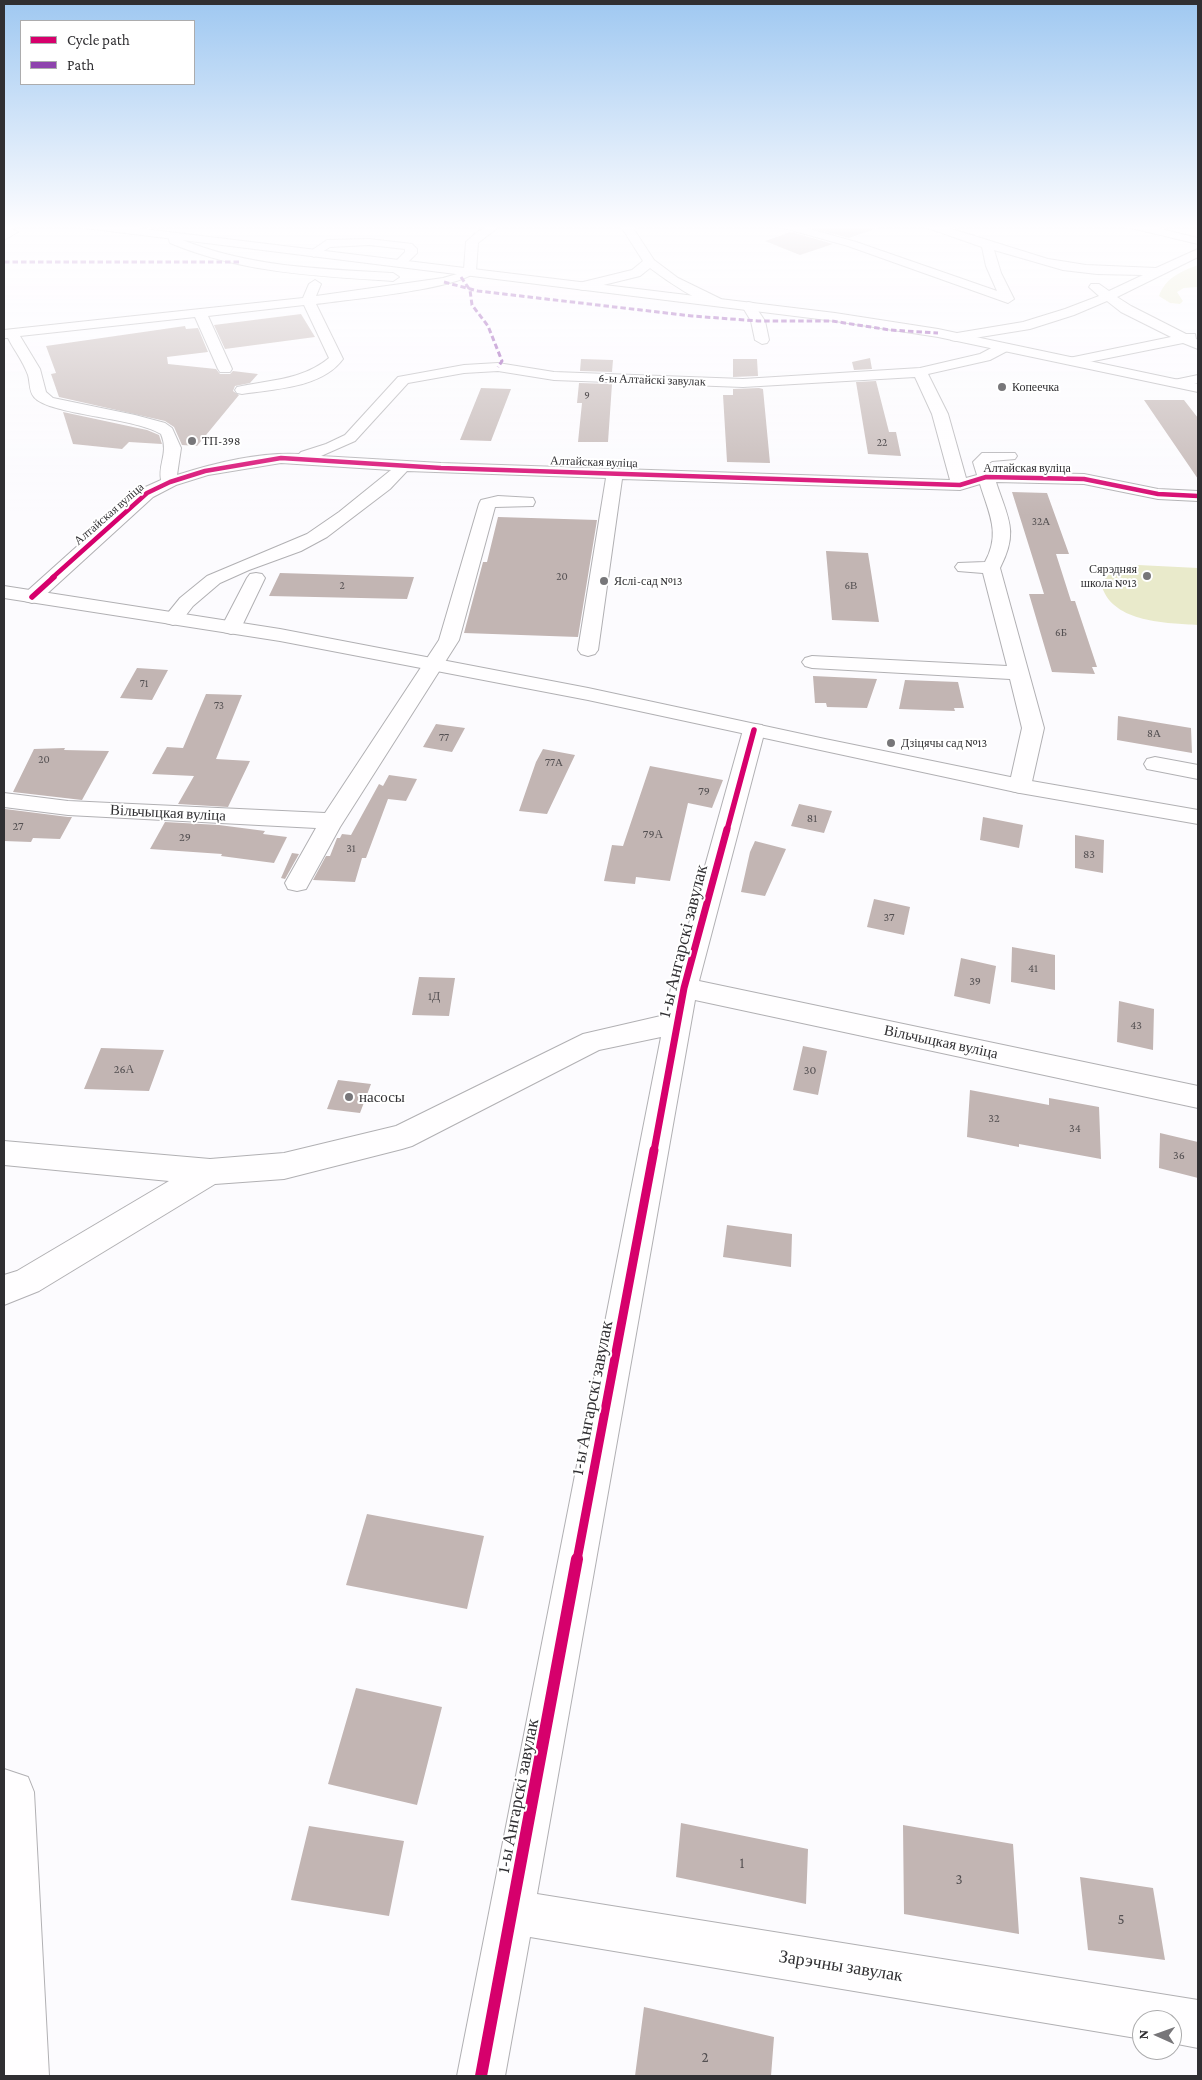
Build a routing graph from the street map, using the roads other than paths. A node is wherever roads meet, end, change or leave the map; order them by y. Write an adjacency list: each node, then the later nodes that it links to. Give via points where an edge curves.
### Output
1 (117, 322): 10 (street)
2 (204, 322): 18 (street)
3 (318, 322): 23 (street, via 336,359 327,369 299,379)
4 (758, 322): 14 (street)
5 (866, 322): 12 (street)
6 (1023, 322): 9 (street)
7 (1037, 322): 9 (street)
8 (1152, 322): 13 (street)
9 (1025, 326): 12 (street)
10 (8, 334): 29 (street, via 34,367 39,394 48,401 156,425 167,431 174,456 167,472)
11 (1198, 335): 13 (street)
12 (956, 337): 16 (street)
13 (1184, 338): 15 (street); 17 (street)
14 (762, 340)
15 (1198, 345)
16 (1004, 347): 17 (street); 19 (street, 6-ы Алтайскі завулак, via 984,357)
17 (1074, 361): 21 (street)
18 (225, 369)
19 (920, 372): 25 (street, 6-ы Алтайскі завулак, via 744,383 554,376 498,367 464,369 403,380 350,438); 30 (street, via 940,414)
20 (1198, 379): 21 (street)
21 (1179, 383): 22 (street)
22 (1198, 388)
23 (242, 390)
24 (1009, 456): 28 (street, via 983,459)
25 (296, 459): 26 (street, Алтайская вуліца); 29 (street, Алтайская вуліца, via 281,458 205,471)
26 (403, 465): 27 (street, Алтайская вуліца); 38 (street, via 386,486 320,535 224,572 204,585)
27 (616, 474): 30 (street, Алтайская вуліца); 40 (street)
28 (986, 477): 30 (street, Алтайская вуліца); 31 (street, Алтайская вуліца, via 1084,479 1150,493); 34 (street, Алтайская вуліца, via 1002,530 1000,551)
29 (170, 482): 37 (street, Алтайская вуліца, via 147,493)
30 (960, 485)
31 (1198, 496)
32 (527, 502): 42 (street, via 498,500 487,504 449,640)
33 (964, 567): 34 (street)
34 (991, 568): 43 (street)
35 (256, 578): 39 (street)
36 (4, 592): 37 (street)
37 (32, 597): 38 (street)
38 (173, 619): 39 (street)
39 (231, 628): 42 (street)
40 (588, 650)
41 (812, 662): 43 (street)
42 (432, 664): 44 (street); 50 (street)
43 (1020, 673): 47 (street, via 1033,728)
44 (754, 730): 47 (street); 52 (street, 1-ы Ангарскі завулак)
45 (1155, 764): 46 (street)
46 (1198, 772)
47 (1020, 786): 49 (street)
48 (4, 800): 50 (street, Вільчыцкая вуліца, via 68,808)
49 (1198, 817)
50 (332, 821): 51 (street)
51 (297, 883)
52 (684, 988): 53 (street, 1-ы Ангарскі завулак); 54 (street, Вільчыцкая вуліца)
53 (677, 1023): 56 (street, via 593,1041 402,1137 284,1166); 59 (street, 1-ы Ангарскі завулак)
54 (1198, 1097)
55 (4, 1153): 56 (street)
56 (210, 1172): 57 (street, via 28,1281)
57 (4, 1290)
58 (4, 1790): 63 (street, via 13,1792)
59 (512, 1912): 60 (street, Зарэчны завулак); 64 (street, 1-ы Ангарскі завулак)
60 (1132, 2014)
61 (1182, 2022): 62 (street, Зарэчны завулак)
62 (1198, 2024)
63 (25, 2076)
64 (481, 2076)

